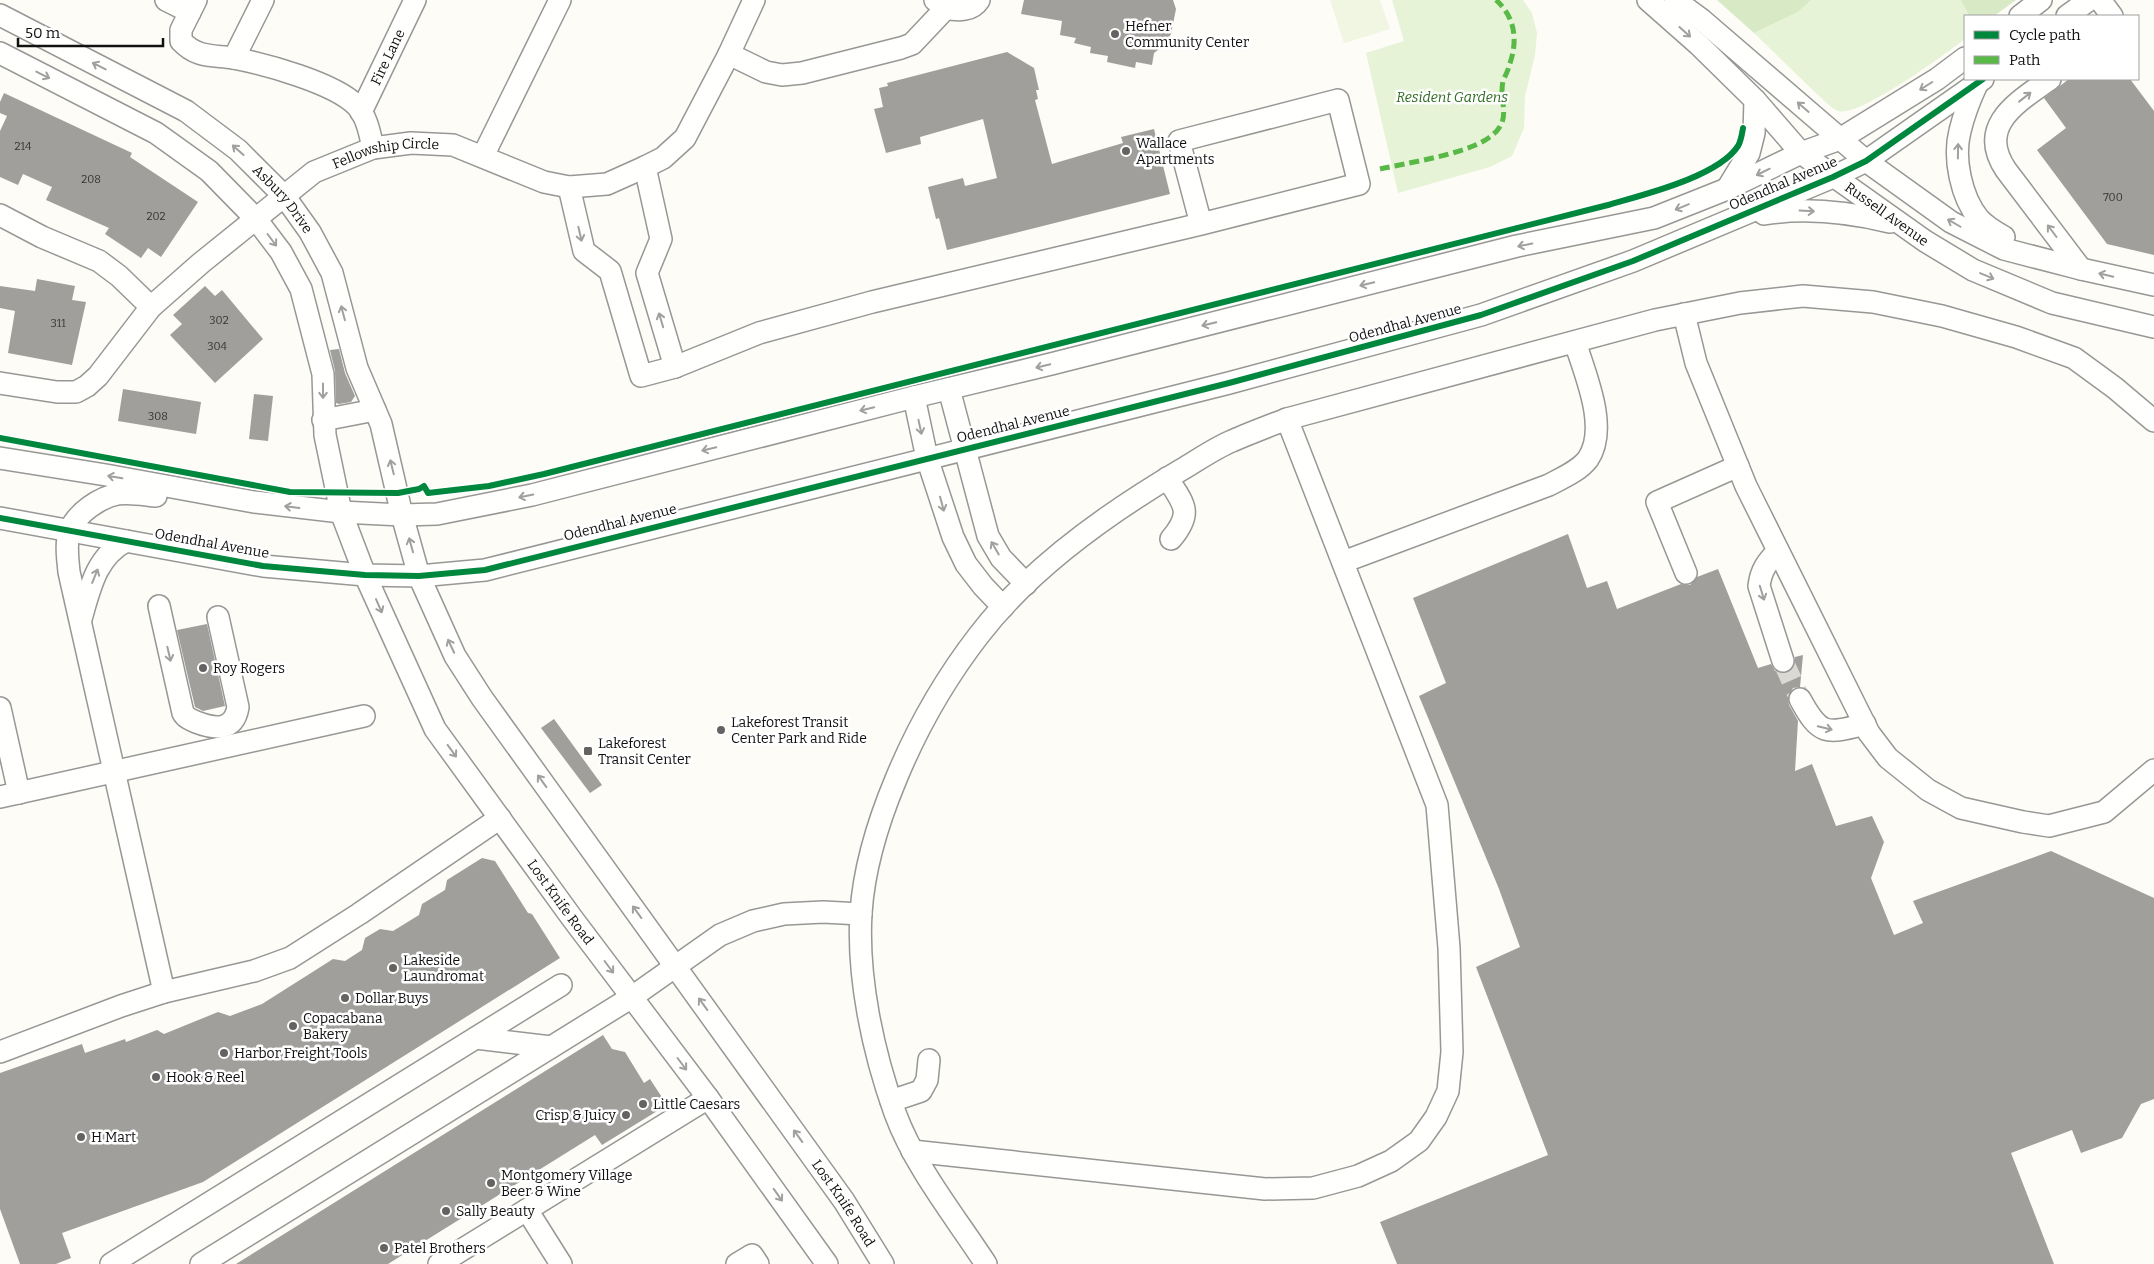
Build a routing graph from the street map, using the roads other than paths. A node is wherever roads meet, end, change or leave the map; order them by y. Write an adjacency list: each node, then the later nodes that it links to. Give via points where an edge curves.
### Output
1 (166, 0): 13 (street)
2 (263, 0): 20 (street)
3 (415, 0): 25 (street, Fire Lane)
4 (560, 0): 29 (street)
5 (754, 0): 19 (street, Fellowship Circle)
6 (979, 0): 12 (street, via 965,9)
7 (1648, 0): 24 (street, Russell Avenue, one-way to 24)
8 (1675, 0): 26 (street, one-way to 8)
9 (2041, 0): 14 (street)
10 (2089, 0): 15 (street)
11 (2100, 0): 16 (street)
12 (941, 4): 19 (street, via 912,44 802,73 782,75 766,72)
13 (193, 6): 20 (street, via 181,30 181,41 201,54)
14 (2021, 15)
15 (2068, 15)
16 (2111, 15)
17 (0, 16): 35 (street, Asbury Drive, one-way to 17, via 238,150 186,111)
18 (0, 53): 37 (street, one-way to 37, via 156,132 209,171)
19 (729, 54): 31 (street, Fellowship Circle, via 685,138 663,158)
20 (234, 58): 25 (street, via 333,89 357,106)
21 (1964, 59): 26 (street, Odendhal Avenue, one-way to 26, via 1938,79)
22 (2049, 80): 44 (street, one-way to 22, via 2006,170 1996,146 1997,133 2005,115)
23 (1980, 81): 30 (street, Odendhal Avenue); 43 (street, one-way to 23, via 1992,230 1979,219 1968,200 1959,168 1958,144 1967,106)
24 (1755, 100): 28 (street, Russell Avenue); 34 (street, via 1754,133 1749,153)
25 (360, 112): 27 (street)
26 (1840, 139): 28 (street, Odendhal Avenue); 30 (street)
27 (373, 148): 29 (street, Fellowship Circle, via 411,143 453,145); 35 (street, Fellowship Circle, via 314,172)
28 (1801, 153): 32 (street, Russell Avenue); 34 (street, Odendhal Avenue, one-way to 34)
29 (483, 156): 33 (street, Fellowship Circle, via 544,182)
30 (1866, 161): 32 (street, Odendhal Avenue); 43 (street, one-way to 30, via 2004,249 1951,222)
31 (646, 167): 33 (street, Fellowship Circle, via 607,184); 50 (street, one-way to 31, via 647,274 661,239)
32 (1833, 177): 38 (street, Odendhal Avenue); 40 (street, Russell Avenue)
33 (569, 187): 50 (street, one-way to 50, via 584,251 610,271 641,376)
34 (1727, 189): 52 (street, Odendhal Avenue, one-way to 52, via 1654,218 1517,246)
35 (284, 197): 37 (street, Fellowship Circle); 54 (street, Asbury Drive, one-way to 35, via 357,368 332,273 310,232)
36 (0, 215): 42 (street)
37 (256, 219): 46 (street, Fellowship Circle); 56 (street, one-way to 56, via 281,252 301,289 323,374)
38 (1725, 221): 40 (street, one-way to 40, via 1789,210 1854,214); 58 (street, Odendhal Avenue, via 1633,261 1481,315 1229,383)
39 (1201, 224): 39 (street, via 1359,184 1338,100 1179,142); 50 (street, via 872,302 759,333)
40 (1900, 224): 48 (street, Russell Avenue, one-way to 48, via 1973,270 2052,303)
41 (0, 231): 42 (street)
42 (42, 236): 46 (street, via 99,261)
43 (2048, 260): 44 (street)
44 (2081, 269): 45 (street, one-way to 44)
45 (2154, 285)
46 (151, 307): 51 (street, Fellowship Circle, via 98,376 76,392)
47 (1684, 314): 49 (street); 57 (street, via 1740,303 1803,296 1874,302 1942,316 2074,358); 61 (street, via 1696,363)
48 (2154, 327)
49 (1575, 342): 55 (street); 71 (street, via 1596,410 1596,436 1588,459 1549,485)
50 (675, 367)
51 (0, 382)
52 (949, 389): 53 (street, Odendhal Avenue); 58 (street)
53 (914, 397): 60 (street, one-way to 60); 65 (street, Odendhal Avenue, one-way to 65, via 532,495 437,514)
54 (375, 410): 56 (street); 65 (street, Asbury Drive, one-way to 54, via 382,424)
55 (1287, 419): 62 (street, via 1230,441); 71 (street)
56 (324, 420): 64 (street)
57 (2154, 421)
58 (964, 449): 60 (street, Odendhal Avenue); 75 (street, one-way to 58, via 1001,558 988,536)
59 (0, 458): 63 (street, Odendhal Avenue, one-way to 59)
60 (927, 458): 74 (street, Odendhal Avenue, via 485,570); 77 (street, one-way to 77, via 946,518 966,564)
61 (1738, 466): 70 (street); 72 (street, via 1657,502)
62 (1167, 478): 69 (street, via 1186,513 1183,525); 75 (street, via 1108,516)
63 (254, 502): 64 (street, Odendhal Avenue, one-way to 63); 67 (street, via 118,494 94,503)
64 (341, 512): 65 (street, Odendhal Avenue); 73 (street, Lost Knife Road)
65 (402, 515): 74 (street, Lost Knife Road, one-way to 65)
66 (0, 518): 67 (street, Odendhal Avenue)
67 (70, 530): 68 (street, Odendhal Avenue); 79 (street, via 69,572)
68 (126, 540): 73 (street, Odendhal Avenue, via 263,566); 79 (street, one-way to 68, via 101,562)
69 (1171, 540)
70 (1778, 551): 80 (street, one-way to 80, via 1766,563 1759,586); 84 (street)
71 (1343, 562): 101 (street, via 1437,804 1449,948 1452,1052 1448,1092 1419,1141 1391,1161 1358,1176 1313,1188 1265,1189)
72 (1686, 572)
73 (364, 575): 74 (street, Odendhal Avenue); 89 (street, Lost Knife Road, one-way to 89, via 436,729)
74 (419, 576): 91 (street, Lost Knife Road, one-way to 74, via 482,698 456,656)
75 (1026, 584): 77 (street)
76 (158, 606): 78 (street, one-way to 78, via 183,713 187,718 212,728 230,723 238,707)
77 (1003, 607): 90 (street, via 969,650 921,723 909,748 880,821 866,869)
78 (218, 617)
79 (80, 622): 87 (street)
80 (1783, 661)
81 (1800, 699): 84 (street, one-way to 84, via 1816,726 1839,730)
82 (0, 708): 85 (street)
83 (364, 716): 87 (street)
84 (1865, 724): 86 (street, via 1888,758 1935,794 1961,808 2022,822 2049,826 2104,812)
85 (7, 769): 88 (street)
86 (2154, 770)
87 (114, 771): 88 (street); 93 (street)
88 (10, 795)
89 (500, 818): 93 (street, via 290,958 254,971); 94 (street, Lost Knife Road, one-way to 94)
90 (861, 914): 91 (street, via 784,914 752,922 720,935); 100 (street, via 863,976 870,1020)
91 (676, 966): 94 (street); 110 (street, Lost Knife Road, one-way to 91, via 844,1201)
92 (561, 985): 95 (street)
93 (164, 992): 97 (street)
94 (632, 997): 96 (street); 99 (street, Lost Knife Road, one-way to 99)
95 (476, 1038): 96 (street); 103 (street)
96 (551, 1047): 104 (street)
97 (0, 1052)
98 (929, 1060): 100 (street, via 927,1080 921,1091)
99 (708, 1098): 102 (street); 109 (street, Lost Knife Road, one-way to 109)
100 (892, 1101): 101 (street)
101 (912, 1151): 111 (street)
102 (527, 1210): 105 (street); 106 (street)
103 (111, 1264)
104 (200, 1264)
105 (439, 1264)
106 (561, 1264)
107 (737, 1264): 108 (street, via 752,1255)
108 (758, 1264)
109 (827, 1264)
110 (883, 1264)
111 (986, 1264)

